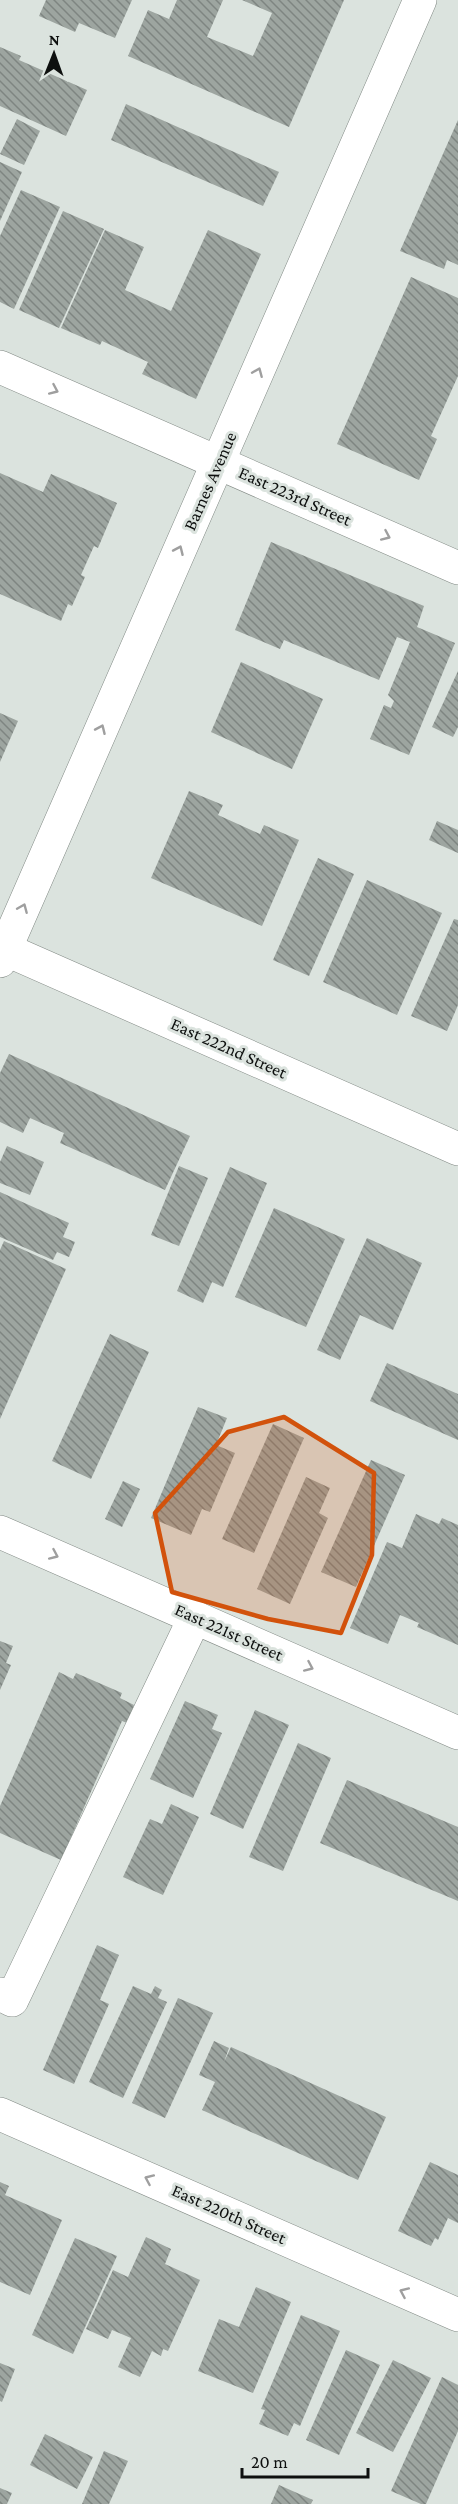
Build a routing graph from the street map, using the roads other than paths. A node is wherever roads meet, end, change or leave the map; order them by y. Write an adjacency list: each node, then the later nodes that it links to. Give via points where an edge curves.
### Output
1 (420, 0): 3 (street, Barnes Avenue, one-way to 1)
2 (0, 367): 3 (street, East 223rd Street, one-way to 3)
3 (219, 463): 4 (street, East 223rd Street, one-way to 4); 5 (street, Barnes Avenue, one-way to 3)
4 (458, 568)
5 (2, 953): 6 (street, East 222nd Street)
6 (458, 1149)
7 (0, 1532): 8 (street, East 221st Street, one-way to 8)
8 (195, 1617): 9 (street, East 221st Street, one-way to 9); 10 (street, via 12,2000)
9 (458, 1733)
10 (0, 1994)
11 (0, 2114): 12 (street, East 220th Street, one-way to 11)
12 (458, 2315)

